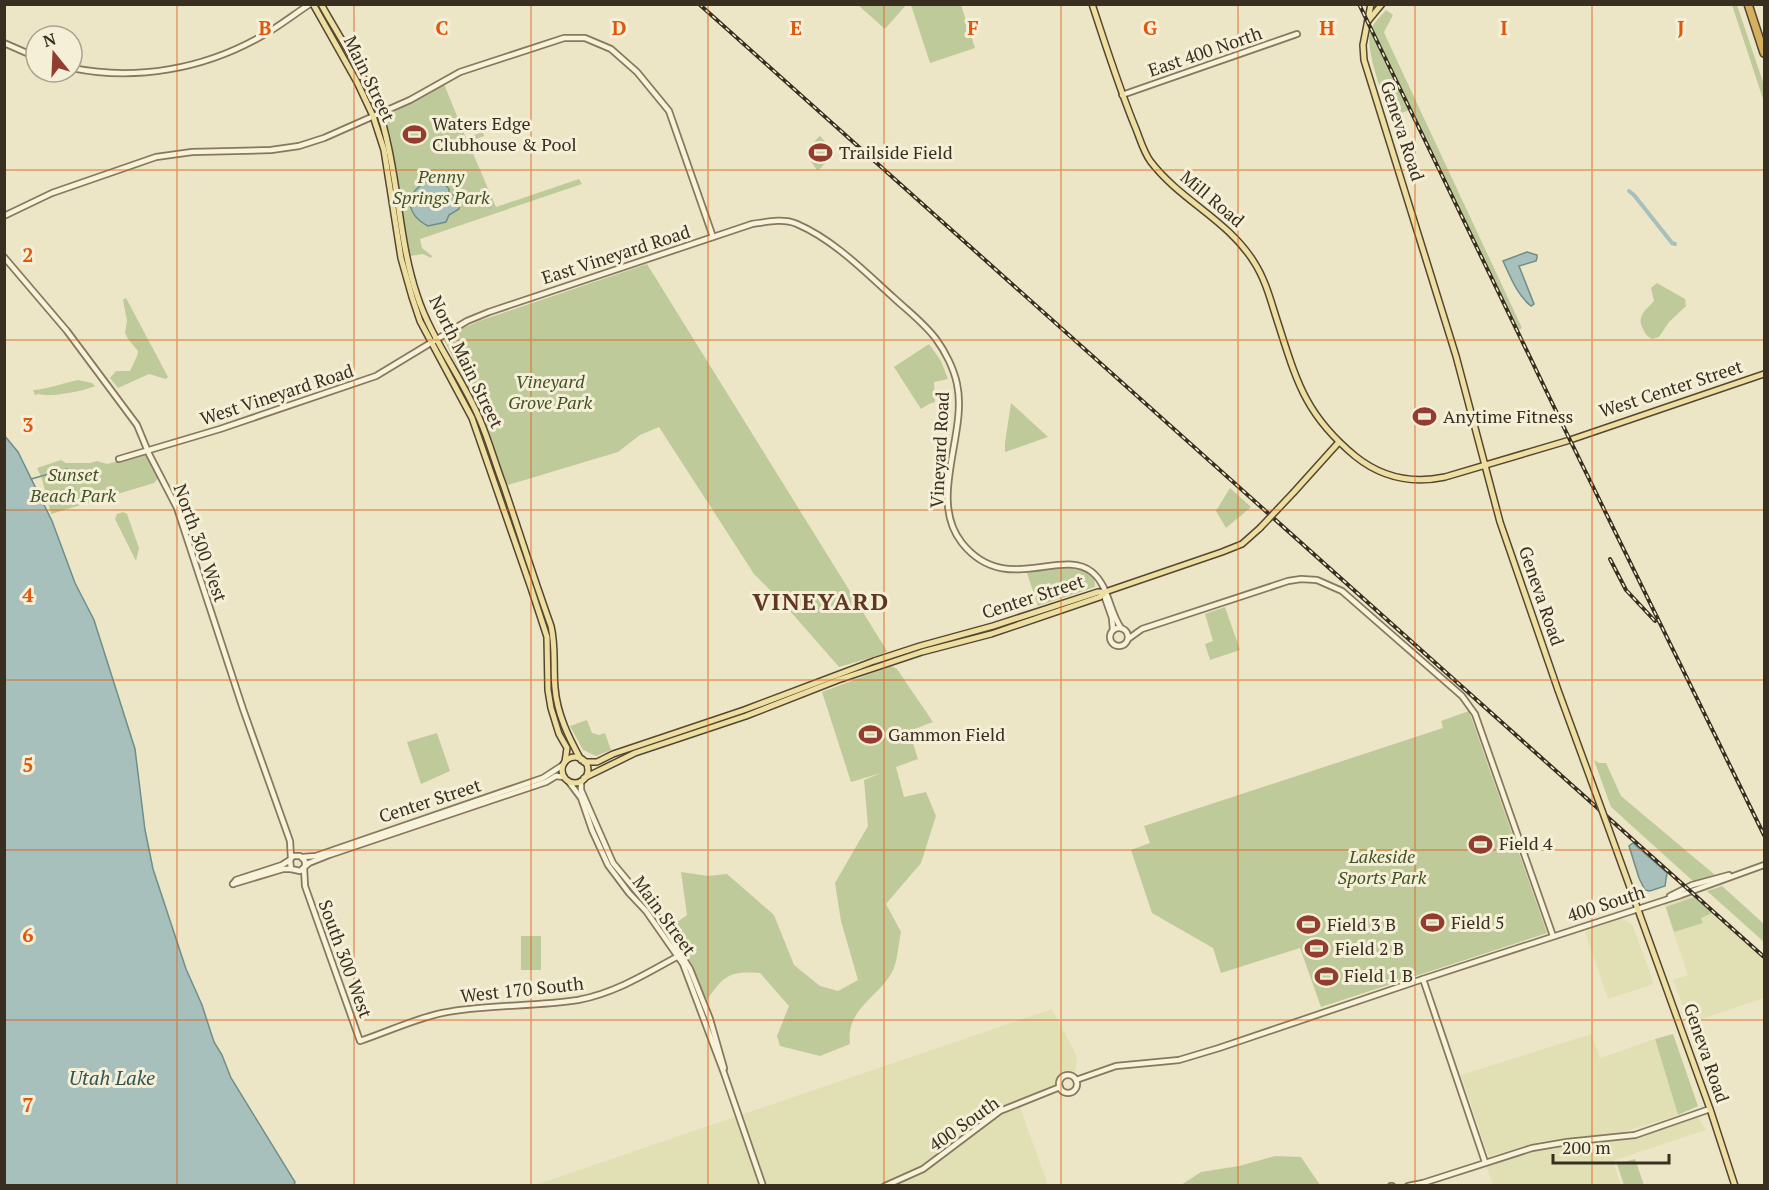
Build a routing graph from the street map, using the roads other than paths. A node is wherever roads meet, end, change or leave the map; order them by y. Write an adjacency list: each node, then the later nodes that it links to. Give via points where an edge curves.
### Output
1 (312, 4): 12 (street, via 253,41 192,64 125,73); 14 (main road, Main Street)
2 (321, 4): 14 (main road, Main Street, via 365,83)
3 (1092, 4): 13 (main road, Mill Road)
4 (1371, 4): 7 (main road, Geneva Road)
5 (1382, 4): 7 (main road)
6 (1748, 4): 11 (highway)
7 (1368, 23): 25 (main road, Geneva Road, via 1364,60 1456,356)
8 (1297, 34): 13 (street, East 400 North)
9 (4, 44): 10 (street)
10 (24, 52)
11 (1764, 52)
12 (84, 70)
13 (1122, 94): 22 (main road, Mill Road, via 1149,160 1172,186 1236,237 1254,262 1265,282 1301,390 1313,413)
14 (376, 115): 15 (main road, Main Street); 16 (street, via 299,146 156,157 51,194); 18 (street, via 460,72 564,38 585,38 611,49 637,72 669,111); 20 (main road, Main Street, via 402,264 420,321)
15 (390, 151): 20 (main road, North Main Street, via 410,269)
16 (4, 216)
17 (809, 230): 18 (street, East Vineyard Road, via 794,223 771,221); 26 (street, Vineyard Road, via 833,244 920,322 936,339 952,367 959,404 948,508 960,541 973,555 1008,570 1084,567 1094,573)
18 (713, 237): 20 (street, East Vineyard Road, via 476,316)
19 (4, 257): 23 (street, North 300 West, via 67,331 135,422)
20 (434, 341): 23 (street, West Vineyard Road, via 376,376); 35 (main road, North Main Street, via 455,369 477,414 514,513 555,642 555,686 563,723); 36 (main road, North Main Street, via 472,418 547,638 548,690 559,734 567,748)
21 (1764, 374): 25 (main road, West Center Street, via 1570,440)
22 (1338, 442): 25 (main road, Mill Road, via 1379,472 1411,480 1438,478); 26 (main road, bridge, via 1242,544)
23 (148, 450): 24 (street, West Vineyard Road); 40 (street, North 300 West, via 177,508)
24 (119, 459)
25 (1484, 464): 47 (main road, Geneva Road, bridge, via 1508,547)
26 (1105, 592): 27 (main road, Center Street); 28 (street); 30 (street); 32 (main road, Center Street)
27 (985, 629): 31 (main road, Center Street); 32 (main road)
28 (1122, 629): 29 (street); 30 (street); 33 (street, via 1128,633)
29 (1142, 629): 33 (street); 48 (street, via 1288,581 1309,579 1332,585 1357,603 1470,706)
30 (1113, 631): 33 (street, via 1111,639 1116,645)
31 (965, 634): 34 (main road); 35 (main road, Center Street, via 834,674 597,762)
32 (991, 634): 34 (main road, Center Street)
33 (1128, 639)
34 (943, 646): 38 (main road, Center Street, via 635,753)
35 (583, 761): 36 (main road, via 574,758); 38 (main road, via 587,769)
36 (564, 763): 37 (main road); 41 (street, Center Street, via 543,778 316,856)
37 (564, 777): 39 (main road); 44 (street, Center Street, via 556,776)
38 (583, 780): 39 (main road); 49 (street, Main Street, via 581,790 613,863 657,916)
39 (570, 782): 49 (street, Main Street, via 581,798 608,865)
40 (290, 841): 41 (street, North 300 West); 42 (street, North 300 West)
41 (301, 856): 42 (street, Center Street); 44 (street, South 300 West)
42 (291, 859): 45 (street, North 300 West); 45 (street, via 233,884 284,869)
43 (1764, 865): 47 (street, 400 South)
44 (304, 867): 45 (street, Center Street); 46 (street, South 300 West)
45 (293, 870): 46 (street, South 300 West)
46 (305, 886): 51 (street, South 300 West)
47 (1637, 908): 48 (street, 400 South); 54 (main road, Geneva Road)
48 (1553, 936): 50 (street, 400 South)
49 (680, 955): 51 (street, West 170 South, via 636,980 578,1000 439,1013); 57 (street, Main Street)
50 (1423, 979): 52 (street, 400 South, via 1179,1060 1116,1066); 55 (street)
51 (360, 1041)
52 (1076, 1080): 53 (street, via 1070,1092); 53 (street, via 1064,1076)
53 (1060, 1087): 58 (street, 400 South, via 1000,1111 924,1169)
54 (1710, 1109): 55 (street, via 1635,1135 1532,1148); 60 (main road, Geneva Road)
55 (1485, 1162): 56 (street)
56 (1421, 1184): 59 (street)
57 (763, 1185)
58 (885, 1185)
59 (1408, 1185)
60 (1735, 1185)

